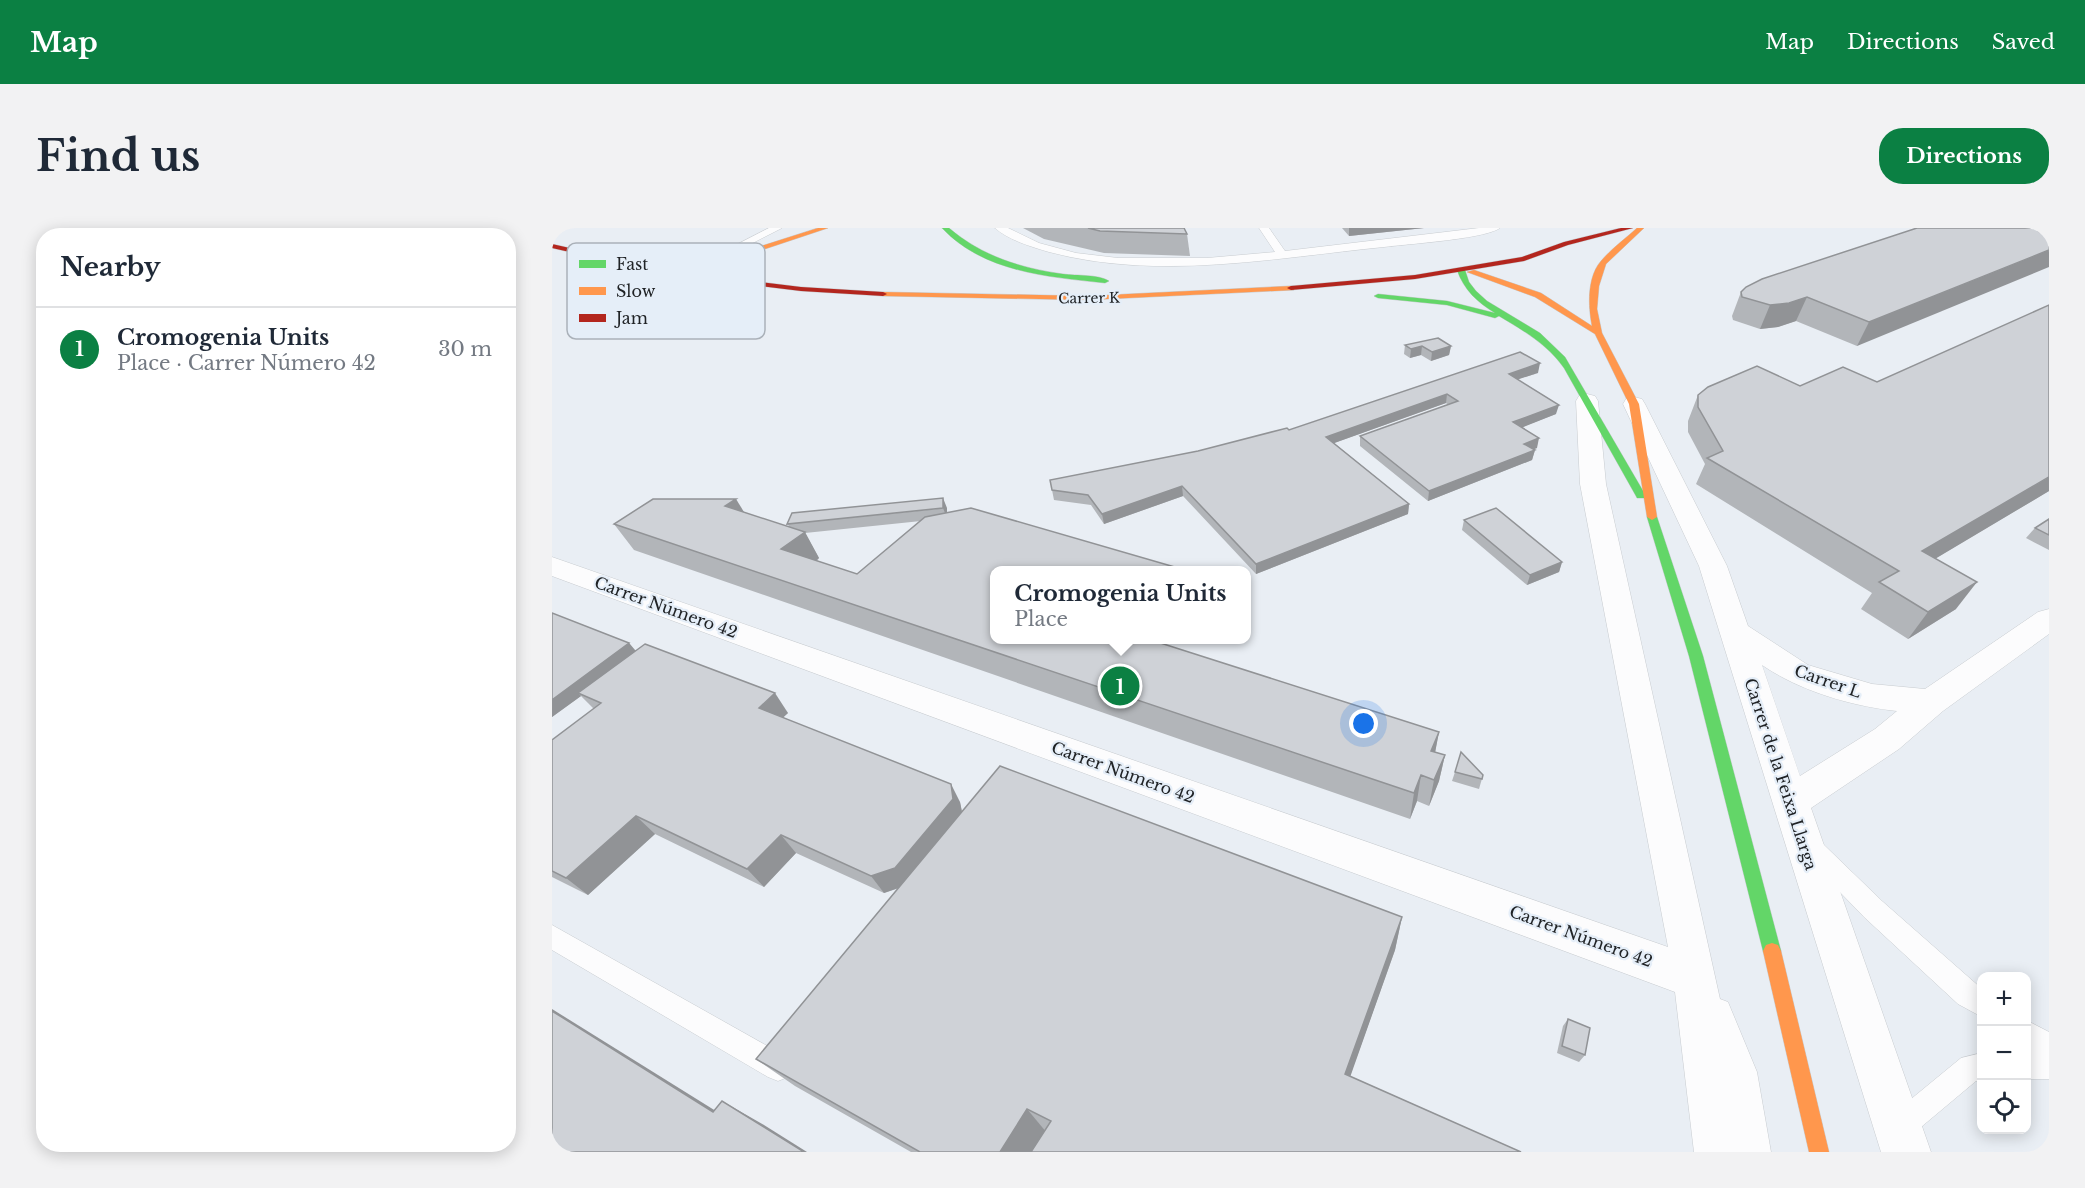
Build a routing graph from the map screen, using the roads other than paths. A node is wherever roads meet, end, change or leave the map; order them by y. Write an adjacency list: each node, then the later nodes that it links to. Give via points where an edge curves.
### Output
1 (777, 228): 9 (lane)
2 (825, 228): 12 (main road)
3 (945, 228): 18 (main road, Carrer K, via 962,243 1002,261 1107,281 1219,280)
4 (1000, 228): 16 (lane, via 1047,248 1119,260 1198,262)
5 (1264, 228): 16 (lane)
6 (1495, 228): 16 (lane)
7 (1630, 228): 10 (main road, Carrer K)
8 (1641, 228): 23 (main road, Carrer de la Feixa Llarga, via 1604,263 1598,275 1593,309)
9 (745, 243)
10 (1566, 243): 14 (main road, Carrer K); 19 (main road, Carrer K, via 1524,259)
11 (552, 246): 13 (main road)
12 (765, 247)
13 (567, 249)
14 (1511, 249): 15 (main road, Carrer K); 19 (main road, Carrer de la Feixa Llarga)
15 (1486, 251)
16 (1282, 255)
17 (1421, 261): 18 (main road, Carrer K)
18 (1402, 266): 19 (main road, Carrer de la Feixa Llarga)
19 (1461, 270): 21 (main road, Carrer K); 22 (main road, Carrer de la Feixa Llarga, via 1464,285 1476,297); 23 (main road, Carrer de la Feixa Llarga, via 1542,296)
20 (765, 284): 21 (main road, Carrer K, via 909,296 1087,298)
21 (1262, 291): 22 (main road, Carrer de la Feixa Llarga, via 1391,296 1447,303 1486,312)
22 (1534, 333): 24 (main road, Carrer de la Feixa Llarga, via 1566,362)
23 (1598, 333): 25 (main road, Carrer de la Feixa Llarga)
24 (1587, 401): 26 (main road, Carrer de la Feixa Llarga); 33 (street, Carrer de la Feixa Llarga, via 1593,484)
25 (1634, 404): 26 (main road, Carrer de la Feixa Llarga); 29 (street, Carrer de la Feixa Llarga, via 1713,566)
26 (1651, 514): 44 (main road, Carrer de la Feixa Llarga, via 1696,656)
27 (552, 566): 33 (street, Carrer Número 42)
28 (2049, 619): 30 (street)
29 (1735, 632): 30 (street, Carrer L, via 1797,673 1872,696); 31 (street, Carrer de la Feixa Llarga)
30 (1931, 702): 31 (street)
31 (1795, 819): 34 (lane, via 1873,909); 41 (street, Carrer de la Feixa Llarga)
32 (552, 937): 37 (lane, via 778,1067)
33 (1695, 978): 42 (street, Carrer de la Feixa Llarga); 43 (street, Carrer de la Feixa Llarga, via 1734,1072)
34 (1977, 1001)
35 (2031, 1036): 36 (lane)
36 (2049, 1047)
37 (793, 1049)
38 (2031, 1065): 39 (lane)
39 (2049, 1065)
40 (1977, 1067): 41 (lane, via 1971,1068)
41 (1902, 1140)
42 (1719, 1152)
43 (1746, 1152)
44 (1820, 1152)

